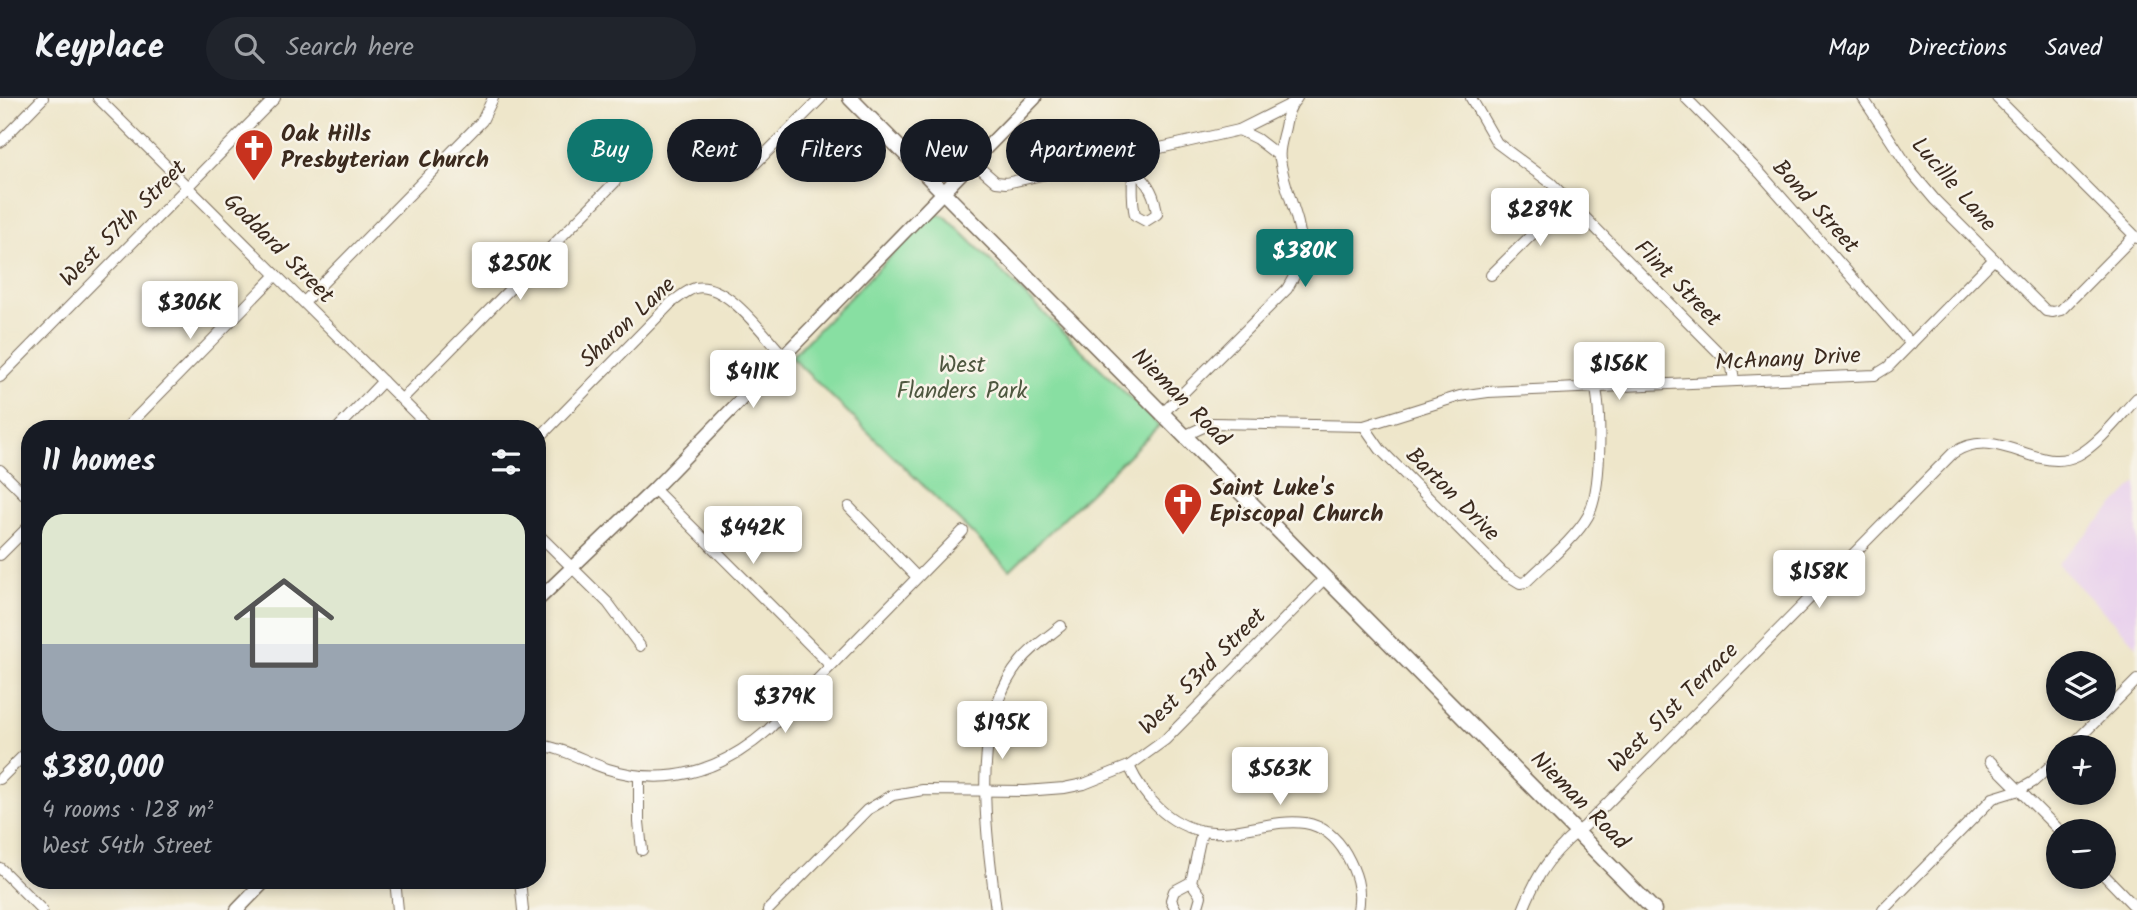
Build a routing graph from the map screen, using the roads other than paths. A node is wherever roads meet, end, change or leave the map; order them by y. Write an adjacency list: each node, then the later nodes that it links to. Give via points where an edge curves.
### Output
1 (43, 98): 14 (street)
2 (98, 98): 23 (street, Goddard Street)
3 (275, 98): 23 (street, West 57th Street)
4 (492, 98): 30 (street, via 482,121)
5 (821, 98): 18 (street)
6 (850, 98): 24 (main road, Nieman Road)
7 (1035, 98): 15 (street)
8 (1471, 98): 25 (street, Flint Street, via 1497,143)
9 (1685, 98): 31 (street, Bond Street, via 1760,173)
10 (1863, 98): 27 (street, Lucille Lane, via 1913,174)
11 (1997, 98): 26 (street)
12 (1294, 101): 13 (street); 17 (street)
13 (1239, 130): 16 (street); 17 (street)
14 (0, 142)
15 (992, 142)
16 (1160, 148)
17 (1279, 156): 39 (street, via 1302,234 1298,268 1282,294)
18 (762, 157)
19 (992, 179): 22 (street)
20 (615, 182): 38 (street)
21 (952, 182): 24 (street)
22 (1010, 182)
23 (188, 187): 28 (street, Goddard Street); 33 (street, West 57th Street)
24 (943, 190): 32 (street); 39 (main road, Nieman Road)
25 (1567, 200): 29 (street); 35 (street, Flint Street, via 1728,362)
26 (2136, 237): 27 (street, via 2056,312 2046,311)
27 (1994, 259): 31 (street, McAnany Drive)
28 (276, 275): 30 (street, Goddard Street); 40 (street)
29 (1492, 275)
30 (304, 302): 34 (street, Goddard Street)
31 (1911, 344): 35 (street, McAnany Drive, via 1875,375)
32 (783, 355): 44 (street, Sharon Lane, via 726,296 709,287 693,288 672,302); 47 (street)
33 (0, 377)
34 (383, 381): 38 (street, Goddard Street); 41 (street)
35 (1734, 381): 36 (street, McAnany Drive)
36 (1596, 388): 43 (street, McAnany Drive, via 1460,396); 43 (street, Barton Drive, via 1599,426 1592,507 1576,531 1520,583 1502,572 1380,449)
37 (2137, 398): 74 (street, West 51st Terrace, via 2087,449 2066,459 2042,458 1991,443 1962,447 1953,453)
38 (402, 399): 42 (street, Goddard Street)
39 (1162, 414): 45 (main road, Nieman Road)
40 (134, 420)
41 (346, 420)
42 (422, 420)
43 (1364, 426): 45 (street, McAnany Drive, via 1212,423)
44 (546, 431)
45 (1184, 436): 56 (main road, Nieman Road)
46 (0, 470): 48 (street)
47 (654, 489): 54 (street); 60 (street)
48 (21, 491)
49 (849, 506): 55 (street)
50 (963, 531): 55 (street)
51 (21, 534): 53 (street)
52 (546, 542): 54 (street)
53 (0, 555)
54 (573, 569): 57 (street); 59 (street, via 608,603)
55 (917, 577): 60 (street)
56 (1325, 578): 66 (street, West 53rd Street, via 1165,740); 74 (main road, Nieman Road)
57 (546, 593)
58 (1062, 626): 70 (street, via 1019,662 996,702 987,748)
59 (640, 646)
60 (830, 666): 68 (street, via 746,749 687,774)
61 (2137, 680): 62 (street)
62 (2082, 735)
63 (546, 747): 68 (street)
64 (21, 758): 69 (street)
65 (1990, 761): 71 (street)
66 (1129, 766): 70 (street, West 53rd Street, via 1064,788); 73 (street, via 1155,805)
67 (2046, 770): 71 (street)
68 (639, 777): 75 (street)
69 (0, 779)
70 (987, 790): 87 (street, West 53rd Street, via 915,790 877,802); 88 (street)
71 (2019, 790): 72 (street); 94 (street, via 1993,798)
72 (2048, 819)
73 (1202, 831): 77 (street); 91 (street, via 1225,832 1284,821 1317,827 1335,840 1352,866 1359,886)
74 (1578, 833): 92 (street, West 51st Terrace, via 1546,864); 93 (main road, Nieman Road)
75 (642, 850)
76 (0, 868): 83 (street)
77 (1191, 882): 89 (street, via 1174,891 1171,900); 90 (street, via 1201,896)
78 (2116, 887): 82 (street)
79 (253, 889): 84 (street)
80 (396, 889): 85 (street)
81 (521, 889): 86 (street)
82 (2137, 908)
83 (42, 910)
84 (237, 910)
85 (398, 910)
86 (523, 910)
87 (768, 910)
88 (996, 910)
89 (1176, 910)
90 (1197, 910)
91 (1358, 910)
92 (1523, 910)
93 (1654, 910)
94 (1883, 910)

